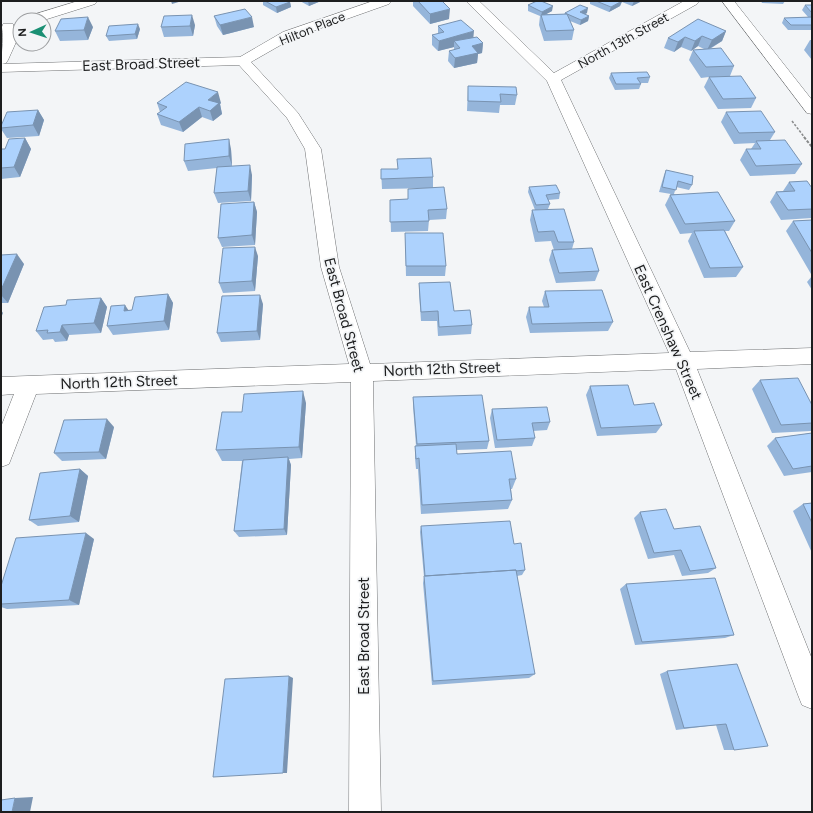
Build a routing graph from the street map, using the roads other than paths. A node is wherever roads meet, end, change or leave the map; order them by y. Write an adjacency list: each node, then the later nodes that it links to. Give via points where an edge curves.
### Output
1 (91, 1): 6 (street)
2 (384, 1): 9 (street, Hilton Place, via 288,35)
3 (472, 1): 11 (street, East Crenshaw Street)
4 (693, 1): 11 (street, North 13th Street)
5 (728, 1): 12 (street)
6 (52, 13)
7 (10, 26): 8 (street, via 10,40)
8 (1, 60)
9 (243, 62): 10 (street, East Broad Street); 15 (street, East Broad Street, via 294,116 313,149 330,267)
10 (1, 68)
11 (553, 79): 14 (street, East Crenshaw Street)
12 (812, 110)
13 (812, 356): 14 (street, North 12th Street)
14 (684, 362): 15 (street, North 12th Street); 19 (street, East Crenshaw Street)
15 (362, 372): 16 (street, North 12th Street); 20 (street, East Broad Street)
16 (28, 385): 17 (street, North 12th Street); 18 (street)
17 (1, 386)
18 (1, 457)
19 (812, 695)
20 (365, 812)

